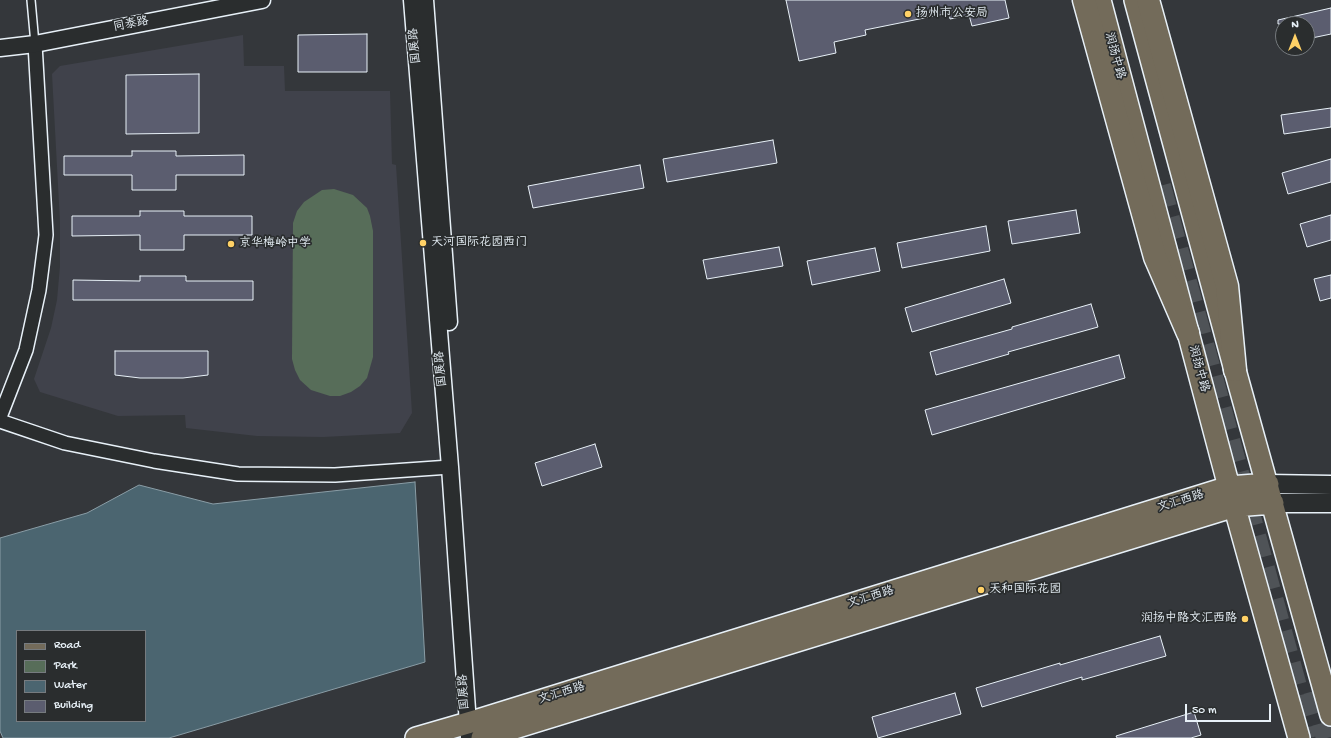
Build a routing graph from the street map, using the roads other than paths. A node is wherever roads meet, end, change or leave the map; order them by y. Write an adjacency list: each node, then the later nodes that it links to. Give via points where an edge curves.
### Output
1 (31, 0): 9 (lane)
2 (262, 0): 9 (street, 同泰路)
3 (412, 0): 15 (street, 国展路)
4 (425, 0): 21 (street, 国展路)
5 (1084, 0): 11 (highway, via 1155,257)
6 (1100, 0): 11 (main road, 润扬中路)
7 (1135, 0): 12 (main road)
8 (1148, 0): 12 (highway, via 1227,286)
9 (35, 44): 10 (street, 同泰路); 13 (street, via 46,235 39,290 26,350)
10 (0, 48)
11 (1188, 333): 18 (main road, 润扬中路)
12 (1235, 370): 17 (main road)
13 (0, 417)
14 (0, 421): 15 (street, via 65,443 154,461 238,474 335,475)
15 (450, 467): 21 (street, 国展路)
16 (1331, 484): 17 (main road, 文汇西路)
17 (1270, 493): 18 (main road, 文汇西路); 19 (main road, 文汇西路); 20 (main road)
18 (1232, 497): 21 (main road, 文汇西路); 23 (main road, 润扬中路)
19 (1331, 503)
20 (1331, 715)
21 (475, 731): 22 (main road, 文汇西路)
22 (416, 738)
23 (1299, 738)

